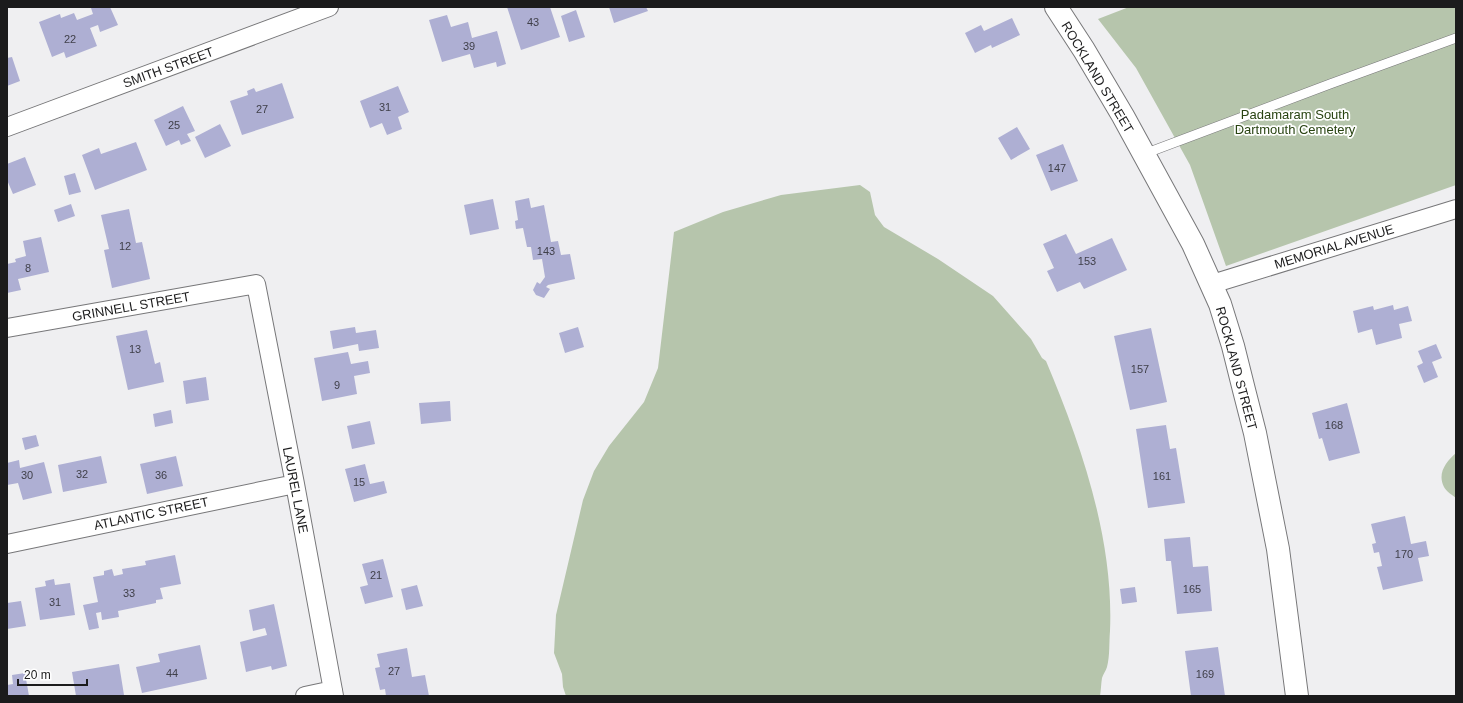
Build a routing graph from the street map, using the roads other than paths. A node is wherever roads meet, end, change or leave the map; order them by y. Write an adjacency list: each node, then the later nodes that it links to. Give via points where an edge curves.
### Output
1 (329, 7): 4 (street, SMITH STREET)
2 (1056, 7): 5 (street, ROCKLAND STREET, via 1108,89)
3 (1456, 38): 5 (lane)
4 (7, 127)
5 (1144, 154): 8 (street, ROCKLAND STREET)
6 (1456, 209): 8 (street, MEMORIAL AVENUE)
7 (256, 284): 9 (street, GRINNELL STREET); 10 (street, LAUREL LANE)
8 (1212, 284): 14 (street, ROCKLAND STREET, via 1233,346 1263,472 1278,549)
9 (7, 328)
10 (295, 484): 11 (street, ATLANTIC STREET); 12 (street, LAUREL LANE)
11 (7, 544)
12 (334, 693): 13 (street)
13 (305, 696)
14 (1297, 696)

